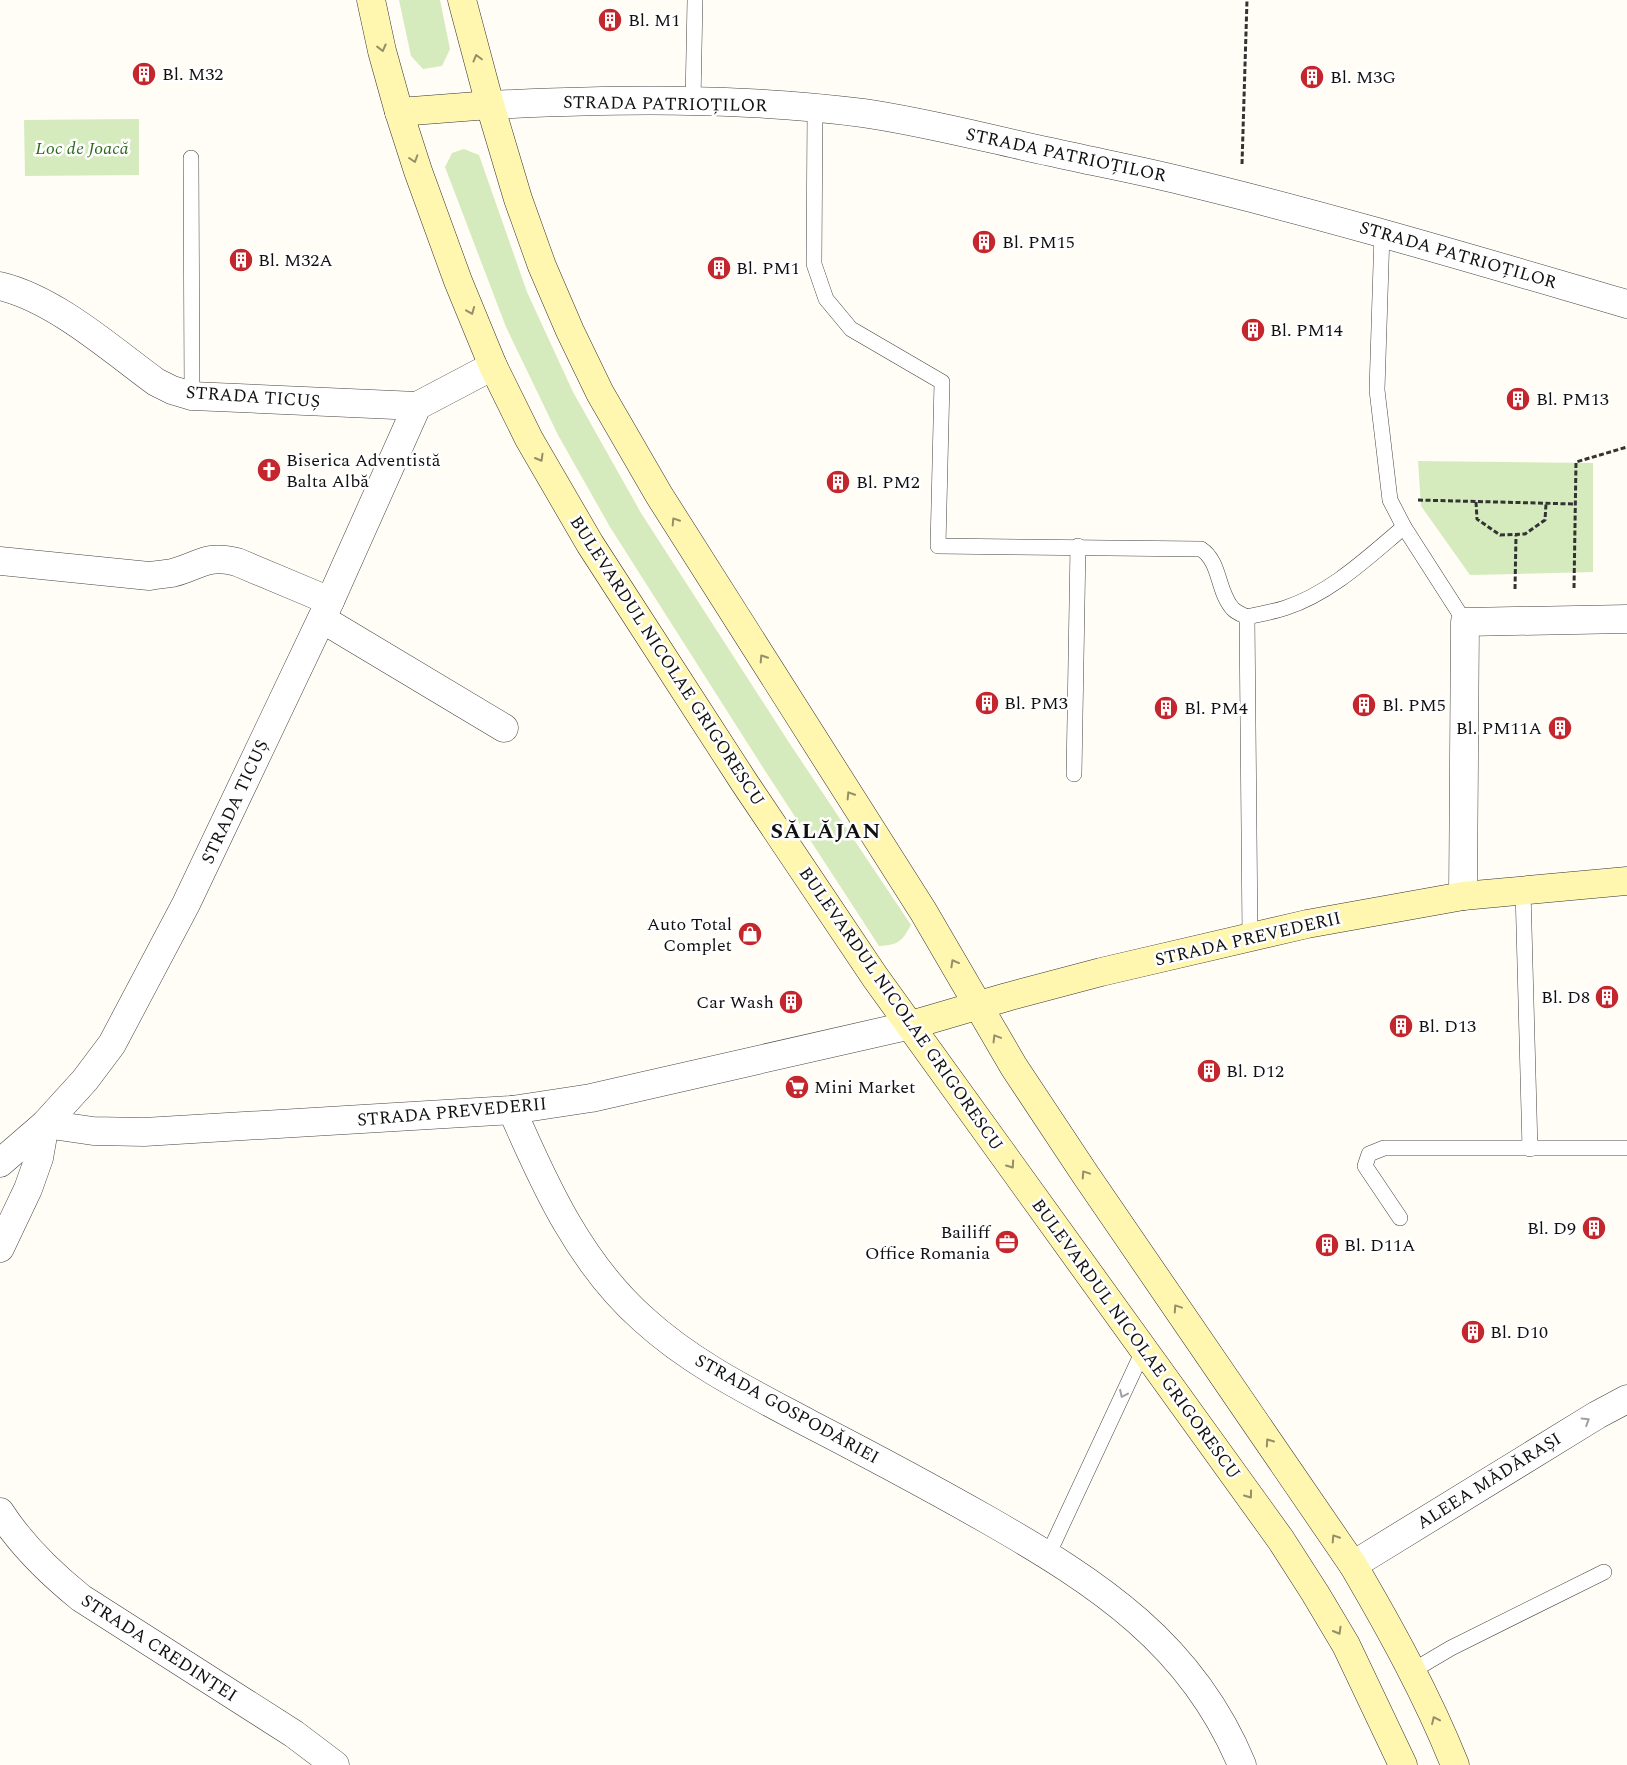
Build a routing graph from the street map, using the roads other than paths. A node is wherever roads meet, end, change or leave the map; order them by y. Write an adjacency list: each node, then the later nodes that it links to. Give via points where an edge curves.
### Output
1 (371, 0): 7 (main road, BULEVARDUL NICOLAE GRIGORESCU, one-way to 7)
2 (462, 0): 5 (main road, one-way to 2)
3 (695, 0): 4 (lane)
4 (693, 101): 5 (street, STRADA PATRIOȚILOR); 6 (street, STRADA PATRIOȚILOR)
5 (490, 105): 7 (main road); 28 (main road, one-way to 5, via 923,911 659,495 600,393 542,266)
6 (815, 108): 9 (street, STRADA PATRIOȚILOR, via 916,123 1182,181); 16 (lane, via 814,264 826,299 851,329 942,382 938,546)
7 (399, 112): 12 (main road, BULEVARDUL NICOLAE GRIGORESCU, one-way to 12, via 443,240)
8 (192, 158): 13 (lane)
9 (1382, 233): 11 (street, STRADA PATRIOȚILOR); 15 (lane, via 1377,390 1390,500)
10 (0, 286): 13 (street, STRADA TICUȘ, via 32,297 66,316 156,382)
11 (1627, 304)
12 (493, 366): 14 (street); 29 (main road, BULEVARDUL NICOLAE GRIGORESCU, one-way to 29, via 528,439 590,544 749,790)
13 (192, 396): 14 (street, STRADA TICUȘ)
14 (417, 406): 18 (street, STRADA TICUȘ)
15 (1404, 528): 19 (lane, via 1340,580 1310,598); 21 (lane)
16 (1078, 546): 19 (lane, via 1201,549 1213,563 1224,598 1234,611); 23 (lane)
17 (0, 561): 18 (street, via 149,576 222,558 237,562)
18 (326, 610): 22 (street); 31 (street, STRADA TICUȘ, via 186,904 112,1044)
19 (1247, 617): 27 (lane)
20 (1627, 619): 21 (street)
21 (1465, 622): 26 (street)
22 (504, 728)
23 (1074, 774)
24 (1627, 881): 25 (main road, STRADA PREVEDERII)
25 (1523, 890): 26 (main road, STRADA PREVEDERII); 33 (lane)
26 (1463, 896): 27 (main road, STRADA PREVEDERII)
27 (1250, 936): 28 (main road, STRADA PREVEDERII)
28 (977, 1006): 29 (main road, STRADA PREVEDERII); 41 (main road, one-way to 28, via 1085,1174)
29 (911, 1025): 30 (street, STRADA PREVEDERII, via 591,1098); 37 (main road, BULEVARDUL NICOLAE GRIGORESCU, one-way to 37)
30 (512, 1110): 31 (street, STRADA PREVEDERII, via 144,1132 93,1131); 40 (street, STRADA GOSPODĂRIEI, via 576,1240 609,1285 643,1320 692,1358 734,1384 917,1479)
31 (45, 1124): 34 (street, STRADA TICUȘ); 36 (street, via 39,1158 28,1189)
32 (1627, 1148): 33 (lane)
33 (1530, 1149): 35 (lane, via 1384,1148 1369,1154 1365,1166)
34 (0, 1163)
35 (1400, 1218)
36 (0, 1248)
37 (1144, 1349): 40 (lane, one-way to 40); 46 (main road, BULEVARDUL NICOLAE GRIGORESCU, one-way to 46, via 1316,1592 1346,1645)
38 (1627, 1399): 41 (street, ALEEA MĂDĂRAȘI, one-way to 38)
39 (0, 1512): 44 (street, STRADA CREDINȚEI, via 33,1555 82,1598 294,1734)
40 (1048, 1555): 45 (street, STRADA GOSPODĂRIEI, via 1129,1612 1179,1660 1216,1712)
41 (1352, 1565): 43 (main road)
42 (1604, 1572): 43 (lane, via 1451,1648)
43 (1412, 1671): 47 (main road, one-way to 43)
44 (335, 1765)
45 (1242, 1765)
46 (1403, 1765)
47 (1455, 1765)

